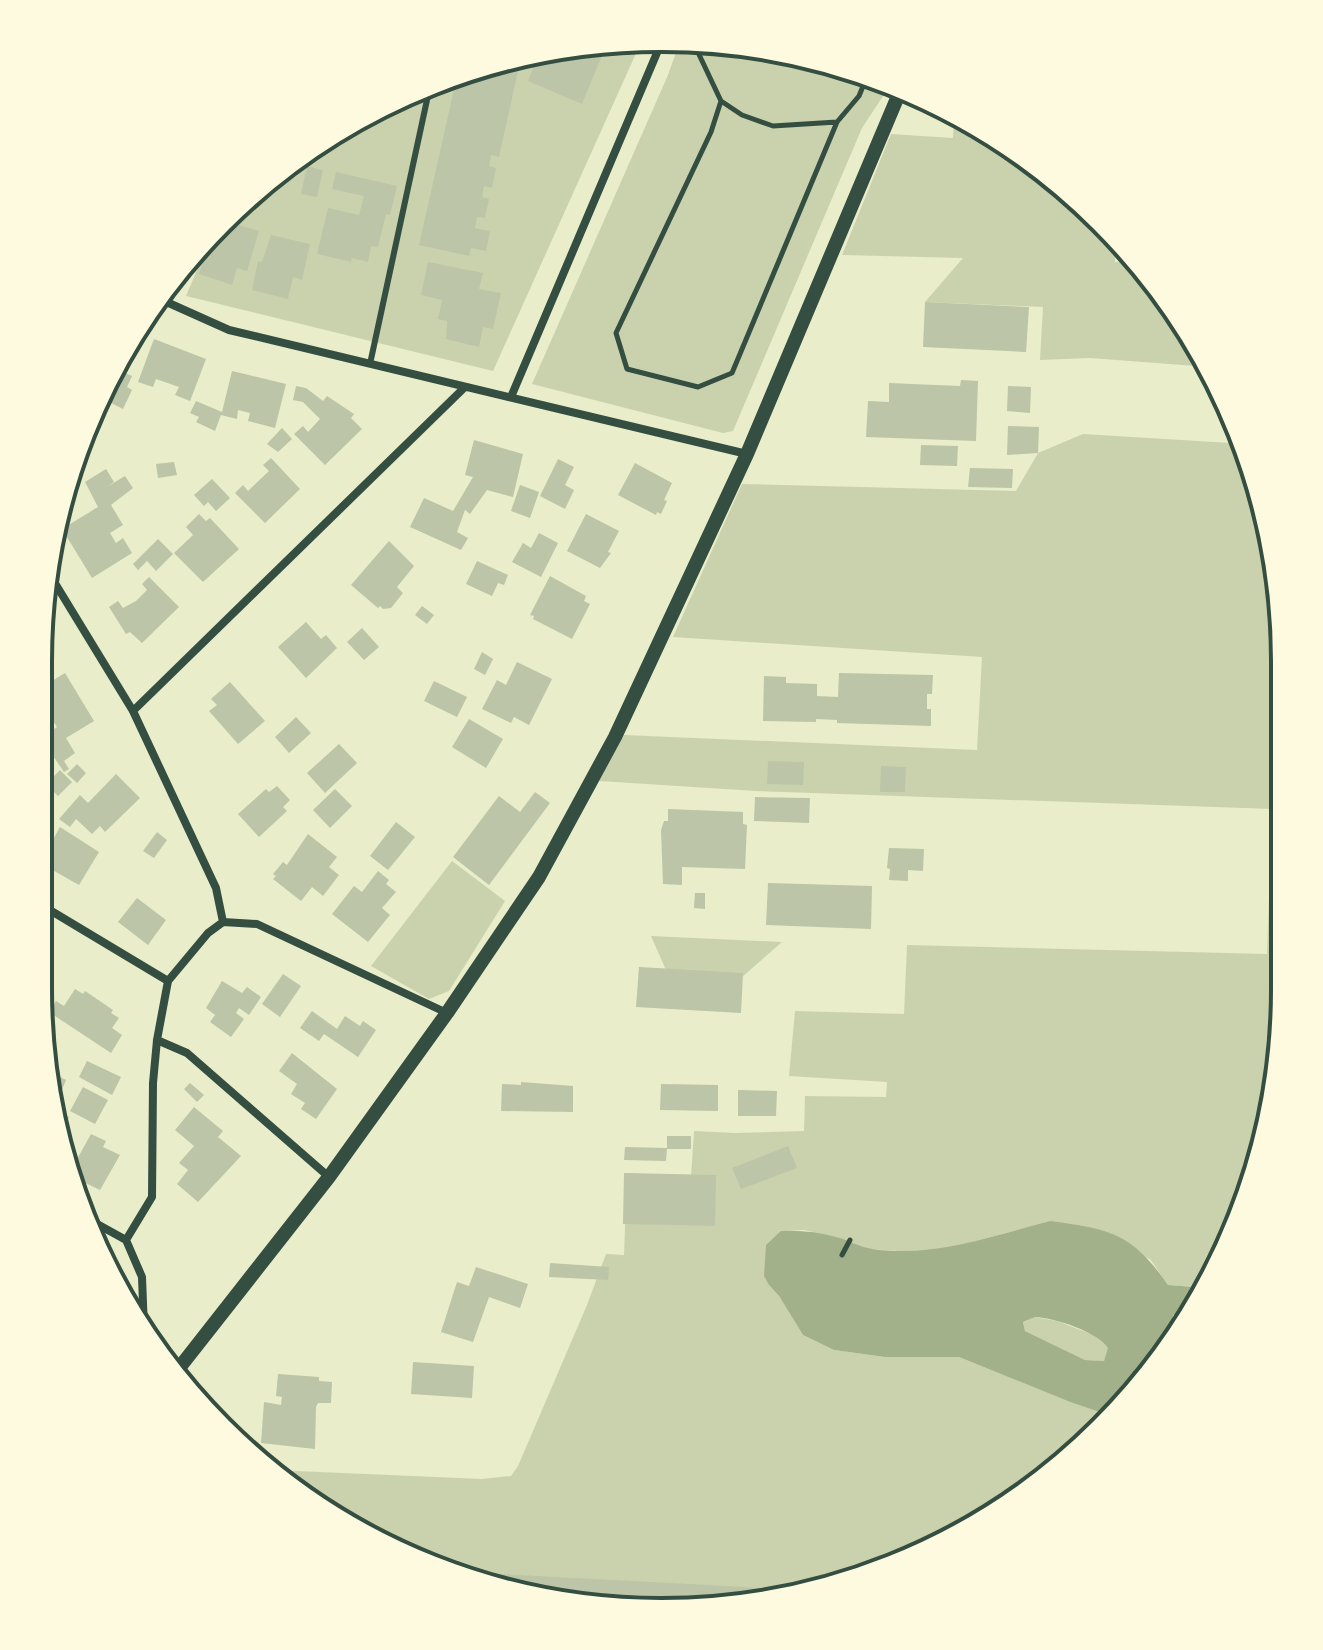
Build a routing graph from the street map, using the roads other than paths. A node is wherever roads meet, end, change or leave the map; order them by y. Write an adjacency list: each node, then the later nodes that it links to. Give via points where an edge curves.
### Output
1 (657, 52): 7 (street)
2 (427, 98): 5 (lane)
3 (897, 99): 8 (street)
4 (169, 303): 5 (street, via 229,330)
5 (370, 364): 6 (street)
6 (465, 387): 7 (street); 10 (street)
7 (511, 397): 8 (street)
8 (747, 454): 14 (street, via 615,737 539,877)
9 (57, 586): 10 (street)
10 (133, 711): 12 (street, via 216,888)
11 (52, 911): 13 (street)
12 (223, 922): 13 (street); 14 (street, via 257,924)
13 (168, 981): 15 (street)
14 (447, 1013): 16 (street)
15 (157, 1040): 16 (street, via 187,1053); 18 (street, via 152,1197)
16 (329, 1177): 20 (street)
17 (100, 1225): 18 (street)
18 (126, 1240): 19 (street, via 142,1277)
19 (143, 1308)
20 (182, 1365)

